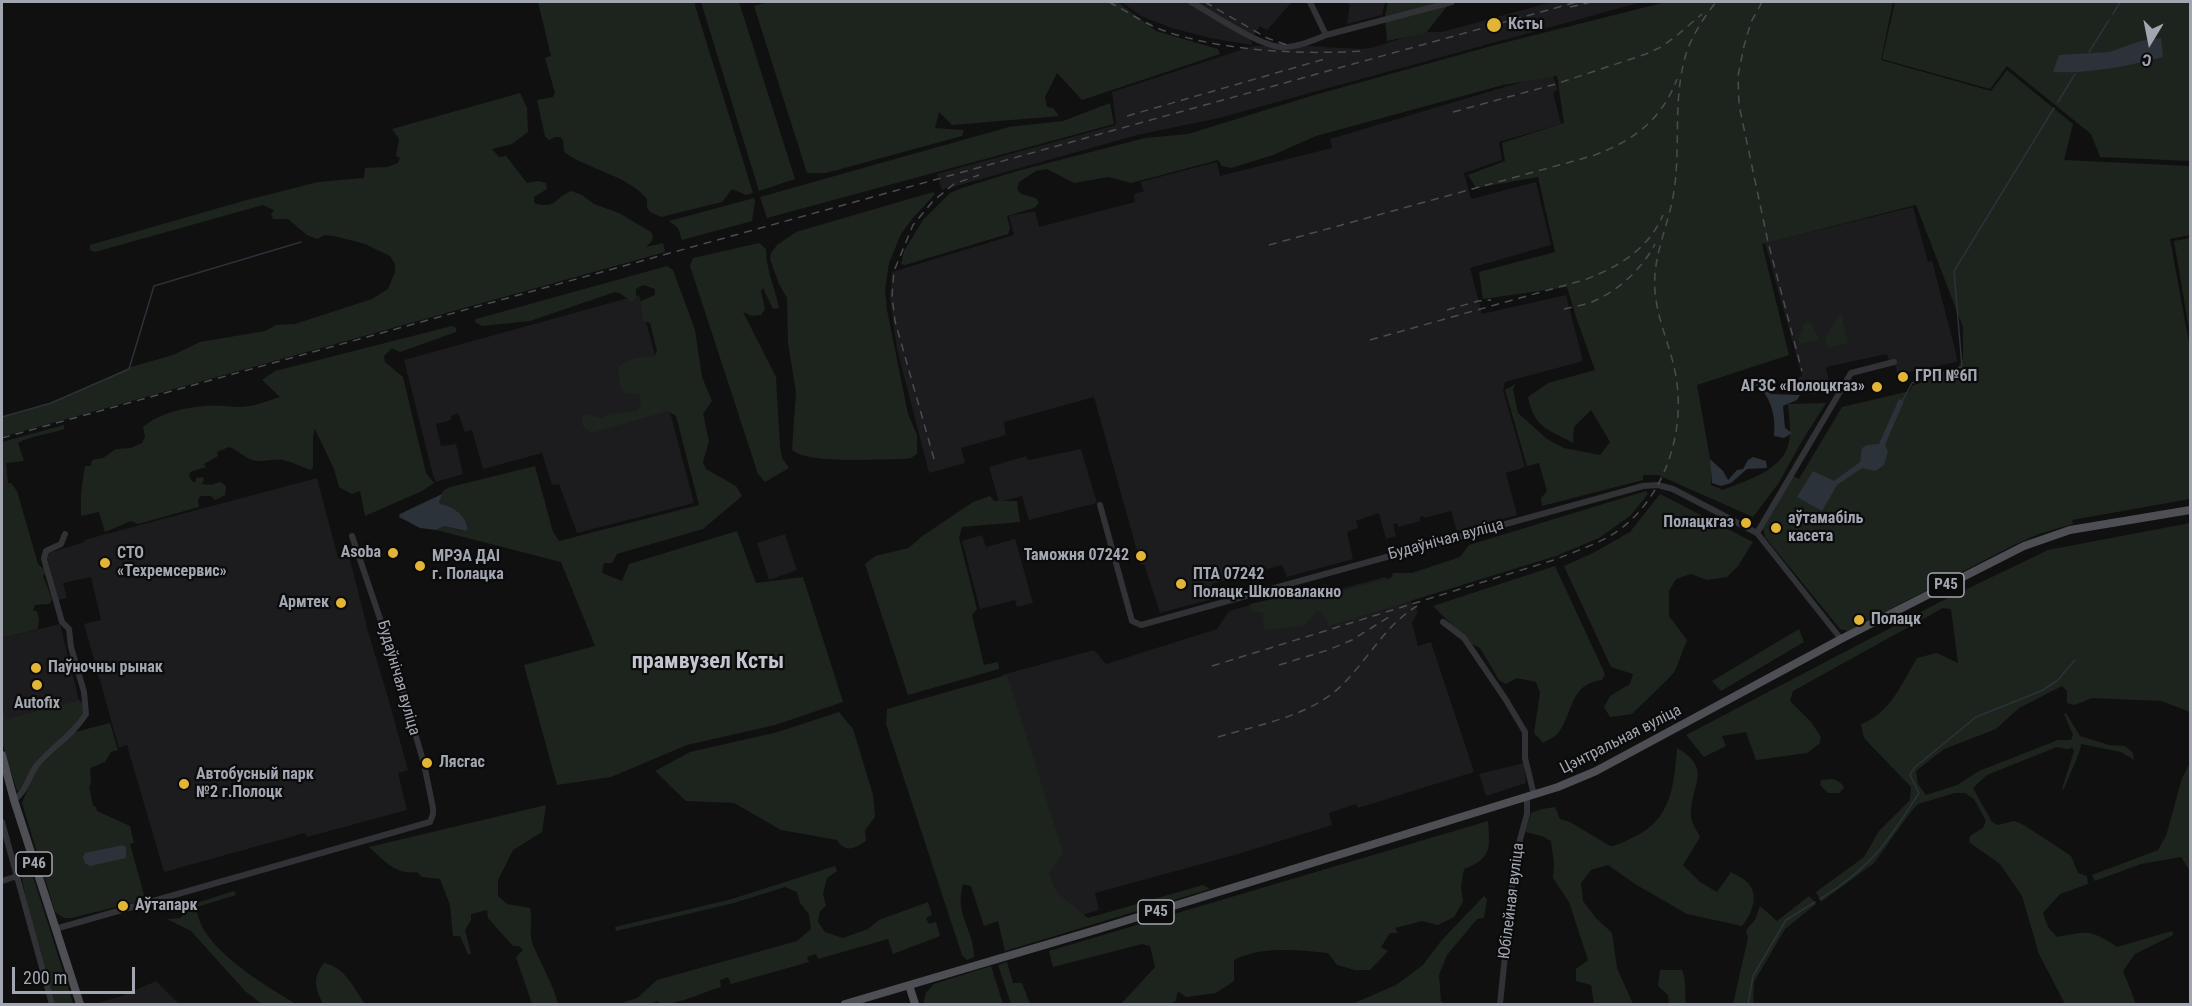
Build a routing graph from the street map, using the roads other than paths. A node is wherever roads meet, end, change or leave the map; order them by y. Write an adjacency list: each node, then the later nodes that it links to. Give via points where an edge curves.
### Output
1 (1191, 2): 4 (street, via 1253,37 1280,47 1309,43)
2 (1310, 2): 4 (street)
3 (1452, 2): 4 (street)
4 (1326, 35)
5 (1894, 362): 8 (street, via 1851,373)
6 (1100, 505): 8 (street, Будаўнічая вуліца, via 1131,618 1141,625 1643,486 1673,489)
7 (2190, 510): 12 (main road, Р45, via 2070,530 2042,539)
8 (1757, 532): 12 (street, Будаўнічая вуліца)
9 (65, 534): 15 (street, via 60,544 46,551 44,559 62,622 69,629 86,714 43,759)
10 (352, 536): 19 (street, Будаўнічая вуліца, via 424,764 433,808 430,822)
11 (1443, 622): 14 (street, Юбілейная вуліца, via 1464,638 1525,732)
12 (1841, 639): 14 (main road, Цэнтральная вуліца / Р45, via 1596,771)
13 (2, 755): 15 (main road, Р46)
14 (1530, 796): 20 (main road, Цэнтральная вуліца / Р45); 25 (street, Юбілейная вуліца, via 1515,858)
15 (14, 800): 19 (main road, Р46)
16 (2, 822): 17 (street)
17 (17, 876): 18 (street); 21 (street)
18 (2, 881)
19 (55, 929): 22 (main road, Р46)
20 (909, 985): 23 (main road, Р45); 24 (main road)
21 (52, 1005)
22 (80, 1005)
23 (845, 1005)
24 (915, 1005)
25 (1500, 1005)

